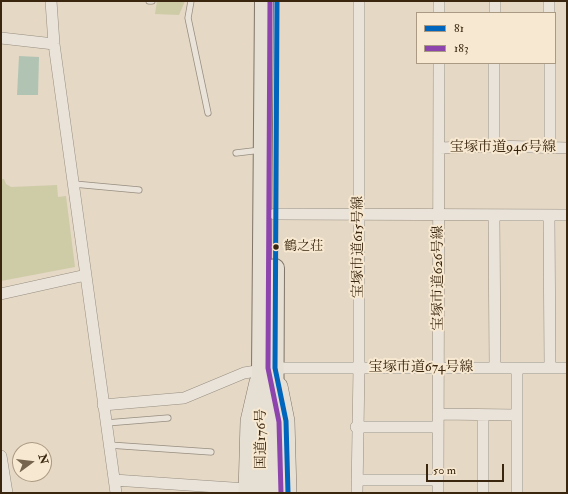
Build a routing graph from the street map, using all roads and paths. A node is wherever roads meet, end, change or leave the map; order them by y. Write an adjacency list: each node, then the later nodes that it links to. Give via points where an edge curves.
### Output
1 (51, 1): 13 (street)
2 (191, 1): 17 (lane, via 188,18)
3 (264, 1): 22 (highway, 国道176号)
4 (277, 1): 26 (highway, 国道176号)
5 (359, 1): 27 (street, 宝塚市道615号線)
6 (439, 1): 9 (street)
7 (495, 1): 10 (street)
8 (550, 1): 11 (street)
9 (439, 12)
10 (495, 12)
11 (550, 12)
12 (1, 38): 13 (street)
13 (54, 44): 24 (street)
14 (439, 64): 19 (street, 宝塚市道626号線)
15 (494, 64): 18 (street)
16 (550, 64): 20 (street)
17 (208, 113)
18 (494, 146): 19 (street, 宝塚市道946号線); 20 (street, 宝塚市道946号線)
19 (440, 148): 28 (street, 宝塚市道626号線)
20 (550, 148): 21 (street, 宝塚市道946号線)
21 (567, 148)
22 (263, 150): 23 (lane); 39 (highway, 国道176号)
23 (236, 153)
24 (74, 184): 25 (lane); 32 (street)
25 (139, 190)
26 (275, 214): 27 (street); 39 (highway, 国道176号)
27 (359, 214): 28 (street); 34 (street, 宝塚市道615号線)
28 (439, 214): 29 (street); 35 (street, 宝塚市道626号線)
29 (494, 215): 30 (street); 36 (street)
30 (549, 215): 31 (street); 37 (street)
31 (567, 215)
32 (86, 275): 33 (street); 41 (street)
33 (1, 294)
34 (359, 368): 35 (street, 宝塚市道674号線); 39 (street, 宝塚市道674号線); 47 (street, 宝塚市道615号線)
35 (439, 368): 36 (street, 宝塚市道674号線); 42 (street, 宝塚市道626号線)
36 (495, 368): 40 (street, 宝塚市道674号線)
37 (550, 368): 38 (street, 宝塚市道674号線); 40 (street, 宝塚市道674号線)
38 (567, 368)
39 (268, 369): 41 (street, 宝塚市道674号線, via 244,373 184,398); 56 (highway, 国道176号); 59 (highway, 国道176号); 60 (main road, via 286,421)
40 (517, 369): 44 (street)
41 (103, 405): 46 (street)
42 (438, 414): 43 (street); 48 (street, 宝塚市道626号線)
43 (483, 415): 44 (street); 63 (street)
44 (516, 415): 64 (street)
45 (168, 418): 46 (lane)
46 (106, 424): 49 (street)
47 (356, 427): 48 (street); 54 (street, 宝塚市道615号線)
48 (438, 427): 55 (street, 宝塚市道626号線)
49 (109, 445): 50 (lane); 53 (street)
50 (211, 452)
51 (1, 456): 52 (street)
52 (2, 471): 57 (street)
53 (114, 480): 56 (street); 58 (street)
54 (357, 480): 55 (street); 61 (street, 宝塚市道615号線)
55 (438, 480): 62 (street, 宝塚市道626号線)
56 (251, 492)
57 (7, 493)
58 (116, 493)
59 (274, 493)
60 (288, 493)
61 (357, 493)
62 (438, 493)
63 (484, 493)
64 (517, 493)

